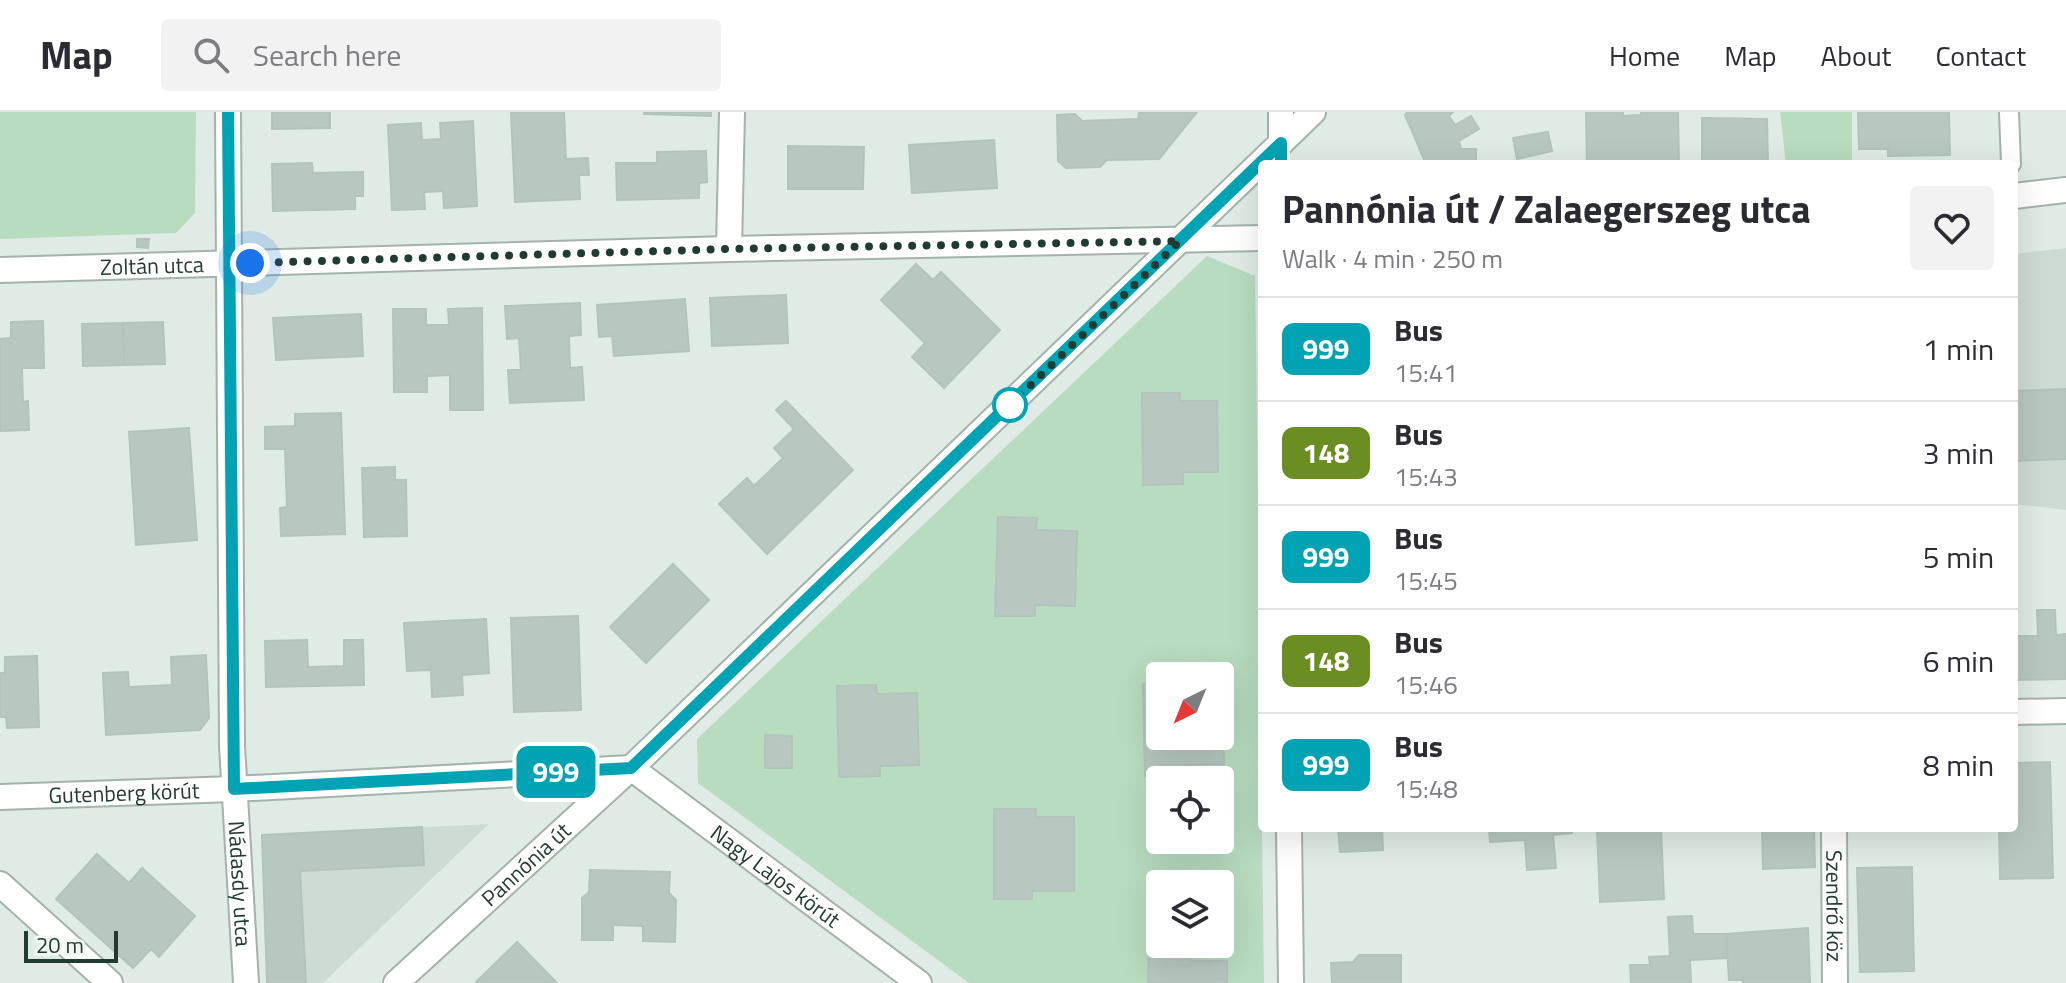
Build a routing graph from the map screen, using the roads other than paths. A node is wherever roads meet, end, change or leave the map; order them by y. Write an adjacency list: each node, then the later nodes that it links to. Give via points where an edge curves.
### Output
1 (228, 112): 14 (street, Nádasdy utca)
2 (732, 112): 13 (street)
3 (1281, 112): 6 (street)
4 (1313, 112): 6 (street, Pannónia út)
5 (2009, 112): 7 (lane)
6 (1281, 153)
7 (2011, 160)
8 (1258, 173): 12 (street, Pannónia út)
9 (2066, 190): 10 (street)
10 (2018, 196)
11 (1258, 238): 12 (street, Zoltán utca)
12 (1180, 241): 13 (street, Zoltán utca); 18 (street, Pannónia út)
13 (729, 249): 14 (street, Zoltán utca)
14 (230, 264): 15 (street, Zoltán utca); 19 (street, Nádasdy utca)
15 (0, 270)
16 (2066, 711): 17 (street)
17 (2018, 712)
18 (631, 768): 19 (street, Gutenberg körút); 26 (street, Pannónia út); 27 (street, Nagy Lajos körút)
19 (234, 789): 20 (street, Gutenberg körút); 25 (street, Nádasdy utca)
20 (0, 797)
21 (1289, 832): 28 (street)
22 (1834, 832): 29 (street, Szendrő köz)
23 (0, 884): 24 (street)
24 (110, 983)
25 (246, 983)
26 (396, 983)
27 (919, 983)
28 (1291, 983)
29 (1835, 983)

